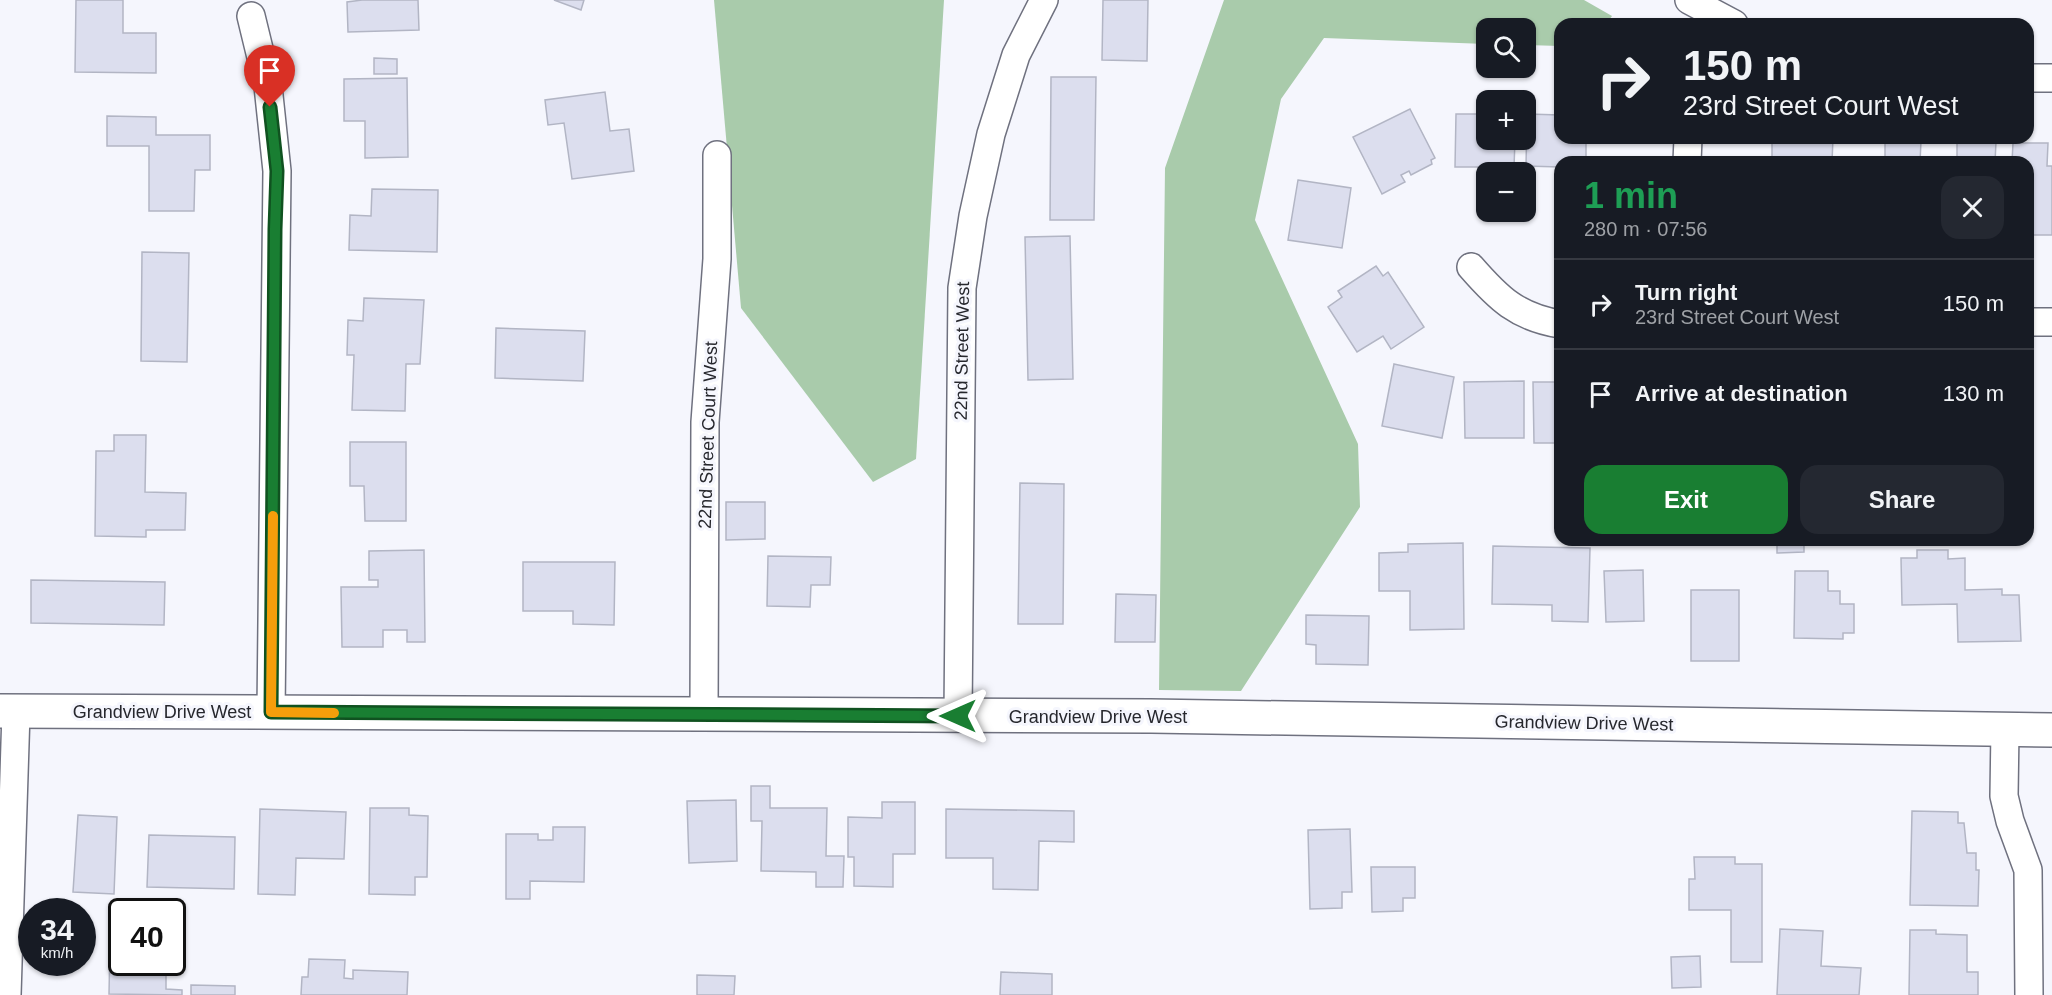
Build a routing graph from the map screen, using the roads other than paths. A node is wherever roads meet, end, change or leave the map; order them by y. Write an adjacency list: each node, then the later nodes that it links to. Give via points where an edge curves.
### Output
1 (1044, 0): 15 (street, 22nd Street West, via 1016,55 991,134 962,288)
2 (1689, 0): 4 (street)
3 (251, 16): 13 (street, via 268,86 277,171)
4 (1723, 18)
5 (2034, 78): 6 (street)
6 (2052, 78)
7 (717, 155): 14 (street, 22nd Street Court West, via 717,259 705,422)
8 (1470, 267): 11 (street, via 1497,297 1514,309)
9 (2034, 322): 10 (street)
10 (2052, 322)
11 (1554, 323)
12 (8, 711): 13 (street, Grandview Drive West); 18 (street)
13 (271, 712): 14 (street, Grandview Drive West)
14 (704, 716): 15 (street, Grandview Drive West)
15 (958, 716): 16 (street, Grandview Drive West)
16 (2005, 729): 17 (street, Grandview Drive West); 19 (street, via 2004,796 2028,870)
17 (2052, 730)
18 (7, 995)
19 (2030, 995)

